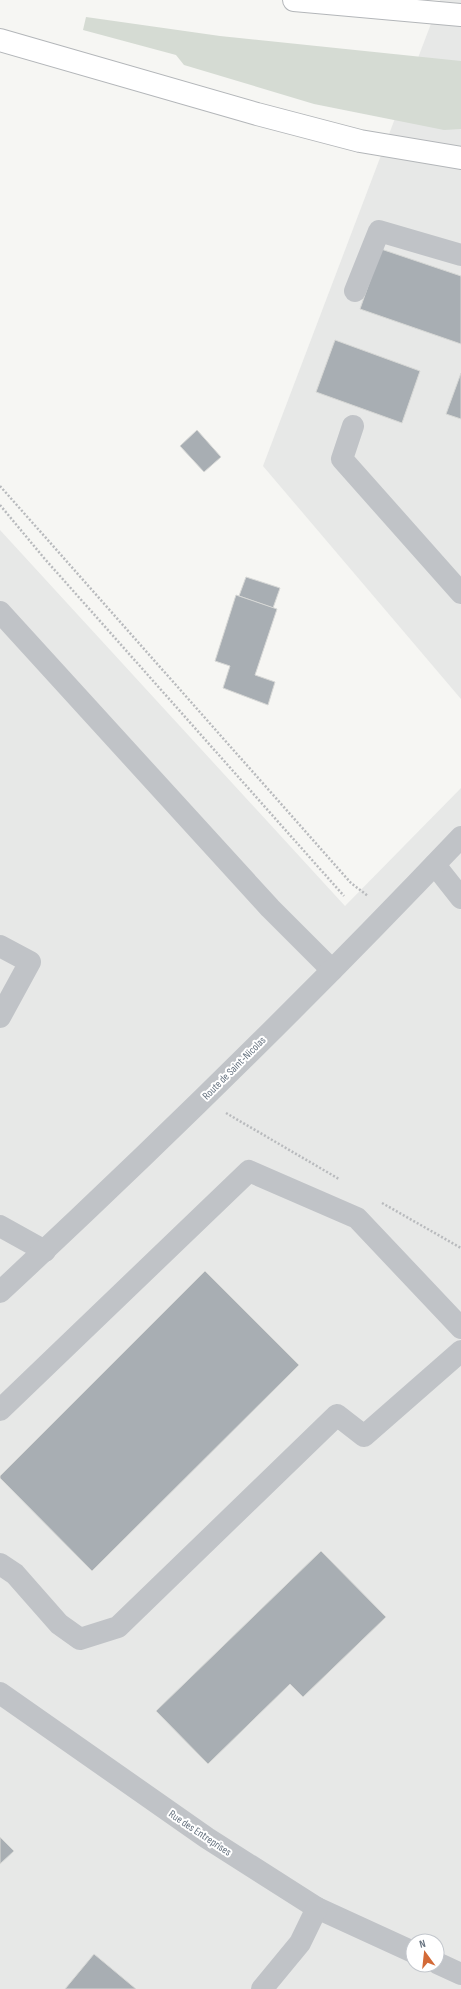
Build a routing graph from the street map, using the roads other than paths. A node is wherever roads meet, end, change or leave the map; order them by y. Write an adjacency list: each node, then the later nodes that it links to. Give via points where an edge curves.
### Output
1 (294, 0): 2 (highway)
2 (461, 15)
3 (0, 40): 4 (highway, via 360,141)
4 (461, 158)
5 (461, 255): 6 (street, via 379,231)
6 (355, 291)
7 (353, 426): 8 (street, via 342,459)
8 (461, 593)
9 (0, 612): 14 (street, via 270,908)
10 (461, 837): 11 (street, Route de Saint-Nicolas)
11 (434, 865): 12 (street); 14 (street, Route de Saint-Nicolas)
12 (461, 898)
13 (0, 946): 15 (street, via 30,962)
14 (332, 970): 17 (street, Route de Saint-Nicolas)
15 (0, 1017)
16 (0, 1226): 17 (street)
17 (45, 1251): 18 (street, Route de Saint-Nicolas)
18 (0, 1292)
19 (461, 1328): 21 (street, via 357,1218 250,1171)
20 (461, 1351): 22 (street, via 364,1436 337,1415 118,1627 80,1639 59,1624 15,1574)
21 (0, 1410)
22 (0, 1564)
23 (0, 1693): 24 (street, Rue des Entreprises, via 207,1838)
24 (317, 1908): 25 (street, Rue des Entreprises); 28 (street, via 300,1943)
25 (405, 1948)
26 (445, 1967): 27 (street)
27 (461, 1974)
28 (262, 1989)

